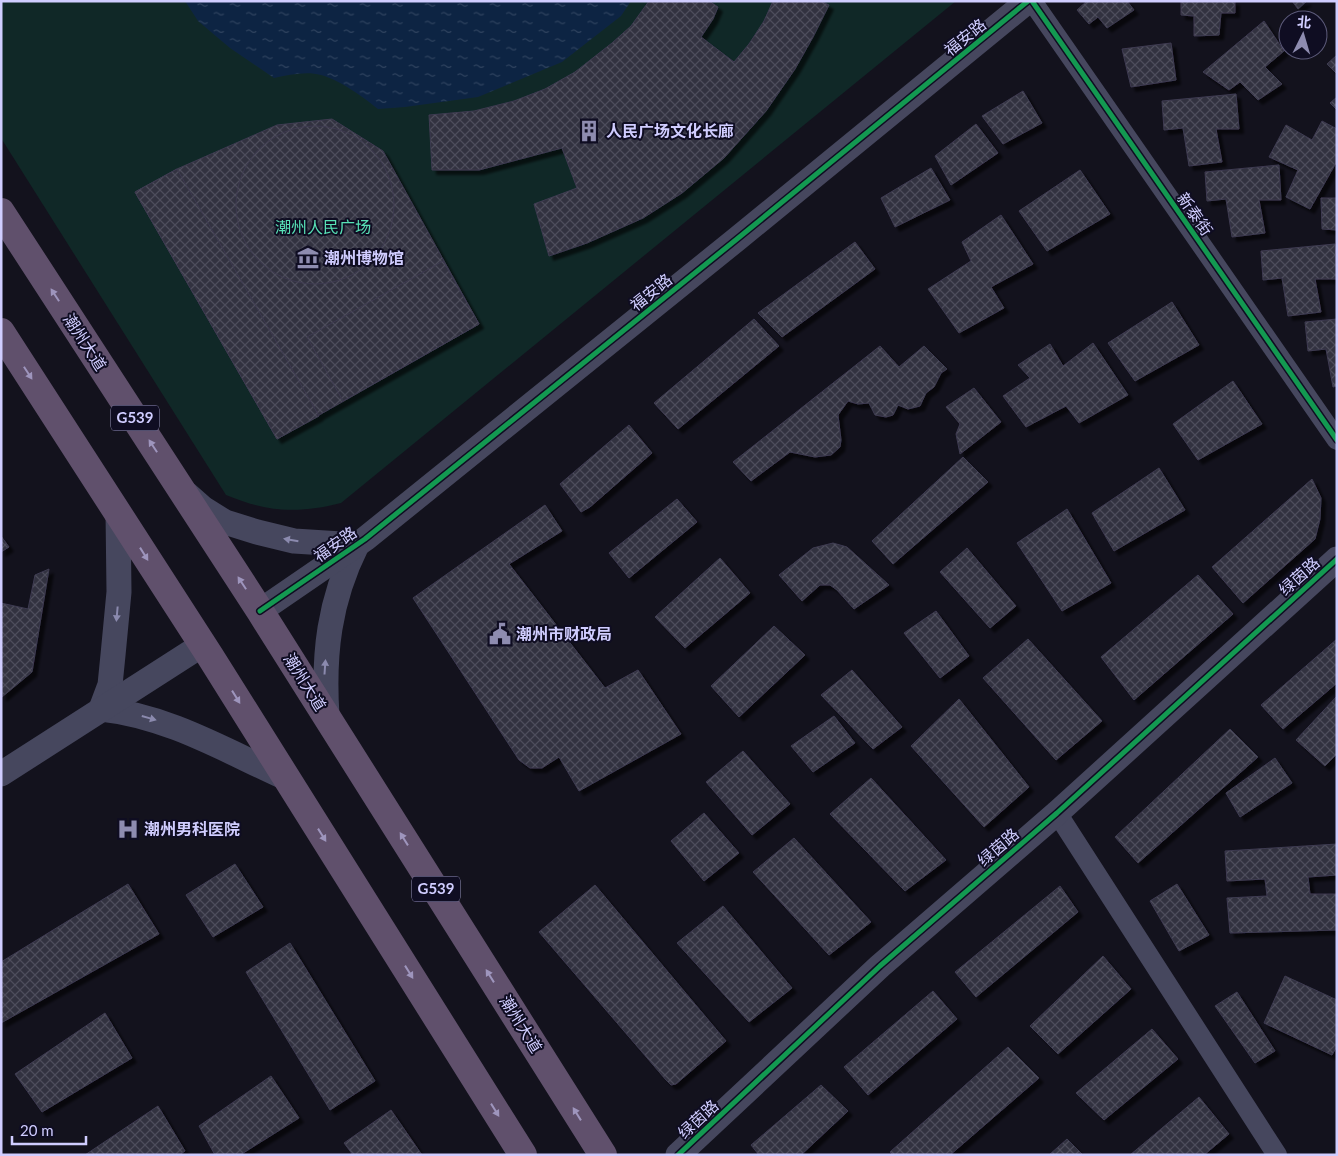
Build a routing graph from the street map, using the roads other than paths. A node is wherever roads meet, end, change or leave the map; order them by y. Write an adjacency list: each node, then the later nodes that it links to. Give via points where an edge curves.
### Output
1 (1028, 1): 8 (street, 福安路)
2 (1032, 1): 5 (street, 新泰街)
3 (1, 212): 6 (highway, 潮州大道 / G539, one-way to 3)
4 (1, 332): 7 (highway, one-way to 7)
5 (1337, 440)
6 (182, 490): 8 (street, one-way to 6, via 294,541 225,522); 10 (highway, 潮州大道 / G539, one-way to 6)
7 (118, 512): 11 (highway, one-way to 11); 12 (street, one-way to 12, via 118,592 113,655 110,685)
8 (357, 545): 10 (street, 福安路); 13 (street, one-way to 8, via 327,639 340,584)
9 (1337, 559): 16 (street, 绿茵路)
10 (260, 611): 13 (highway, 潮州大道 / G539)
11 (202, 645): 12 (street); 15 (highway, one-way to 15)
12 (101, 709): 14 (street); 15 (street, one-way to 15, via 166,723)
13 (326, 716): 18 (highway, 潮州大道 / G539, one-way to 13)
14 (1, 774)
15 (286, 778): 17 (highway, one-way to 17)
16 (1056, 813): 19 (street, 绿茵路, via 880,966); 20 (street)
17 (523, 1155)
18 (603, 1155)
19 (678, 1155)
20 (1277, 1155)

